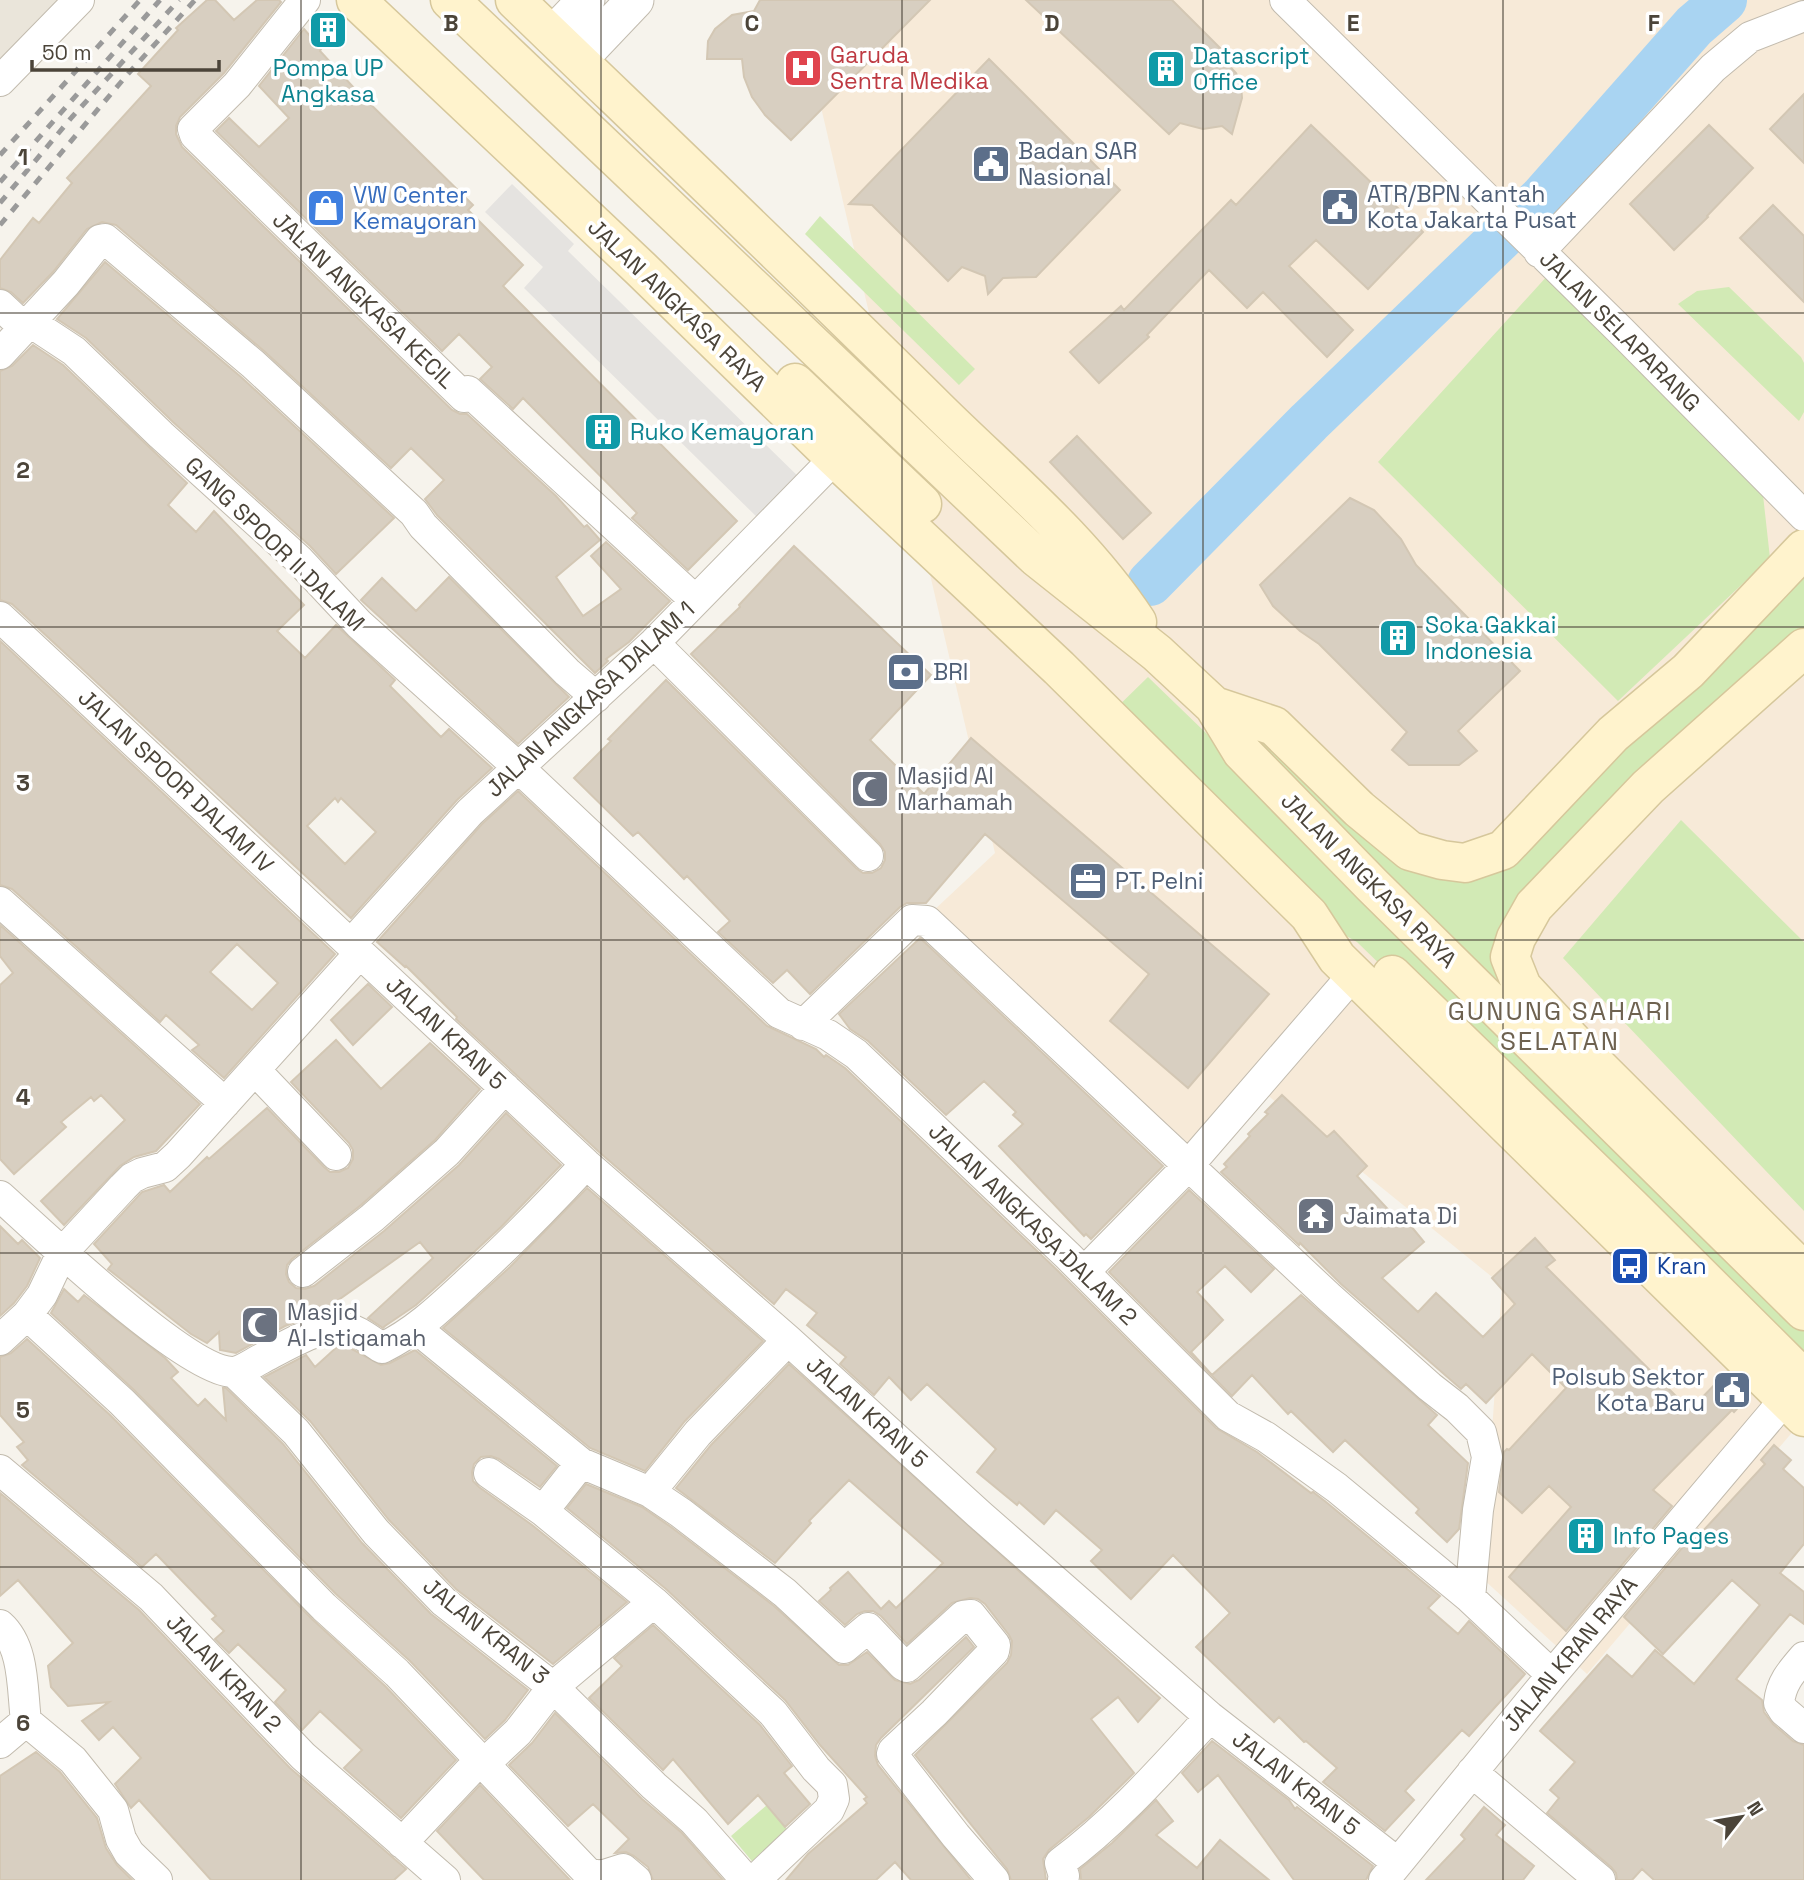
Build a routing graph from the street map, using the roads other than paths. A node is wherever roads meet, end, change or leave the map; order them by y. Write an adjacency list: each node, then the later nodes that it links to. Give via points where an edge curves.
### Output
1 (79, 0): 12 (street)
2 (305, 0): 20 (street, JALAN ANGKASA KECIL, via 231,92 194,129 195,135 464,397 468,391)
3 (356, 0): 17 (main road, JALAN ANGKASA RAYA)
4 (393, 0): 25 (main road, JALAN ANGKASA RAYA, via 982,561 1018,603)
5 (450, 0): 24 (main road, JALAN ANGKASA RAYA, via 1036,557)
6 (515, 0): 11 (main road, JALAN ANGKASA RAYA)
7 (586, 0): 11 (street)
8 (635, 0): 11 (street)
9 (1285, 0): 13 (street, JALAN SELAPARANG)
10 (1804, 16): 13 (street, via 1750,37)
11 (565, 48): 24 (main road, JALAN ANGKASA RAYA, via 1016,482 1116,590)
12 (0, 81)
13 (1519, 232): 18 (street, JALAN SELAPARANG)
14 (0, 305): 15 (street, GANG SPOOR II DALAM, via 16,320)
15 (30, 322): 16 (street); 26 (street, via 105,239 253,364 414,513); 28 (street, GANG SPOOR II DALAM, via 74,351 298,559 369,633)
16 (0, 354)
17 (835, 458): 20 (street, JALAN ANGKASA DALAM 1); 25 (main road, JALAN ANGKASA RAYA)
18 (1804, 516)
19 (1804, 549): 27 (main road, JALAN ANGKASA RAYA, via 1688,671 1613,734 1503,850 1465,863 1410,851 1359,809 1274,726)
20 (695, 600): 22 (street, JALAN ANGKASA DALAM 1)
21 (0, 617): 32 (street, JALAN SPOOR DALAM IV)
22 (654, 643): 26 (street, JALAN ANGKASA DALAM 1); 29 (street)
23 (1804, 648): 35 (main road, via 1648,787 1526,917 1510,957 1522,987)
24 (1157, 653): 27 (main road, JALAN ANGKASA RAYA)
25 (1059, 668): 31 (main road, JALAN ANGKASA RAYA)
26 (596, 697): 28 (street, JALAN ANGKASA DALAM 1)
27 (1214, 706): 37 (main road, JALAN ANGKASA RAYA, via 1241,752)
28 (519, 768): 32 (street, JALAN ANGKASA DALAM 1, via 470,812); 34 (street, JALAN ANGKASA DALAM 2, via 779,1013)
29 (868, 856)
30 (0, 902): 39 (street)
31 (1309, 915): 33 (main road, JALAN ANGKASA RAYA, via 1336,958); 46 (main road, JALAN ANGKASA RAYA, via 1357,942)
32 (355, 948): 36 (street, JALAN ANGKASA DALAM 1); 38 (street, JALAN KRAN 5)
33 (1353, 975): 44 (street); 47 (main road, JALAN ANGKASA RAYA)
34 (803, 1025): 44 (street, via 912,920 927,921); 50 (street, JALAN ANGKASA DALAM 2, via 856,1054)
35 (1575, 1044): 37 (main road); 42 (main road)
36 (255, 1070): 39 (street, JALAN ANGKASA DALAM 1); 41 (street)
37 (1574, 1083): 40 (main road, JALAN ANGKASA RAYA)
38 (505, 1088): 43 (street, JALAN KRAN 5); 49 (street, via 447,1152)
39 (225, 1103): 48 (street, JALAN ANGKASA DALAM 1, via 165,1167 132,1178)
40 (1638, 1146): 42 (main road); 52 (main road, JALAN ANGKASA RAYA)
41 (336, 1155)
42 (1688, 1156): 51 (main road)
43 (586, 1164): 54 (street, via 493,1260); 56 (street, JALAN KRAN 5)
44 (1188, 1166): 50 (street); 64 (street, via 1481,1432 1487,1457)
45 (0, 1196): 48 (street)
46 (1631, 1207): 47 (main road); 58 (main road, JALAN ANGKASA RAYA)
47 (1633, 1250): 58 (main road, JALAN ANGKASA RAYA)
48 (61, 1253): 53 (street, JALAN ANGKASA DALAM 1, via 42,1295); 57 (street, via 178,1348 216,1369)
49 (303, 1272)
50 (1084, 1272): 64 (street, JALAN ANGKASA DALAM 2, via 1228,1416 1337,1488)
51 (1804, 1272)
52 (1804, 1311)
53 (27, 1315): 55 (street, JALAN ANGKASA DALAM 1); 74 (street, via 122,1402)
54 (416, 1329): 57 (street, via 382,1348 352,1329 321,1329); 59 (street)
55 (0, 1340)
56 (788, 1340): 62 (street, via 698,1433); 70 (street, JALAN KRAN 5)
57 (235, 1373): 69 (street, JALAN KRAN 3, via 296,1432 376,1532 444,1602)
58 (1798, 1398): 68 (street, JALAN KRAN RAYA)
59 (581, 1463): 62 (street); 63 (street)
60 (0, 1470): 76 (street, JALAN KRAN 2, via 151,1597 303,1756)
61 (489, 1473): 63 (street)
62 (650, 1492): 83 (street, via 785,1593 844,1648 868,1628 907,1667 963,1616 971,1615 995,1644 994,1651 892,1754)
63 (542, 1511): 65 (street)
64 (1470, 1598): 68 (street, JALAN ANGKASA DALAM 2)
65 (654, 1602): 69 (street); 82 (street, via 773,1713 832,1785 834,1799 829,1810)
66 (0, 1625): 71 (street, via 17,1653)
67 (1804, 1657): 72 (street, via 1780,1689 1779,1703)
68 (1552, 1675): 75 (street, JALAN KRAN RAYA)
69 (553, 1686): 74 (street, via 518,1732); 81 (street, JALAN KRAN 3, via 694,1821)
70 (1210, 1717): 77 (street, JALAN KRAN 5); 84 (street, via 1139,1794 1060,1863)
71 (26, 1721): 73 (street); 79 (street, via 74,1760 113,1810 129,1853)
72 (1804, 1728)
73 (0, 1743)
74 (481, 1763): 76 (street); 80 (street, via 588,1872 601,1876 623,1869)
75 (1472, 1772): 77 (street, JALAN KRAN RAYA); 85 (street)
76 (402, 1843): 78 (street, JALAN KRAN 2)
77 (1391, 1872)
78 (432, 1876)
79 (157, 1880)
80 (636, 1880)
81 (746, 1880)
82 (755, 1880)
83 (994, 1880)
84 (1063, 1880)
85 (1600, 1880)

